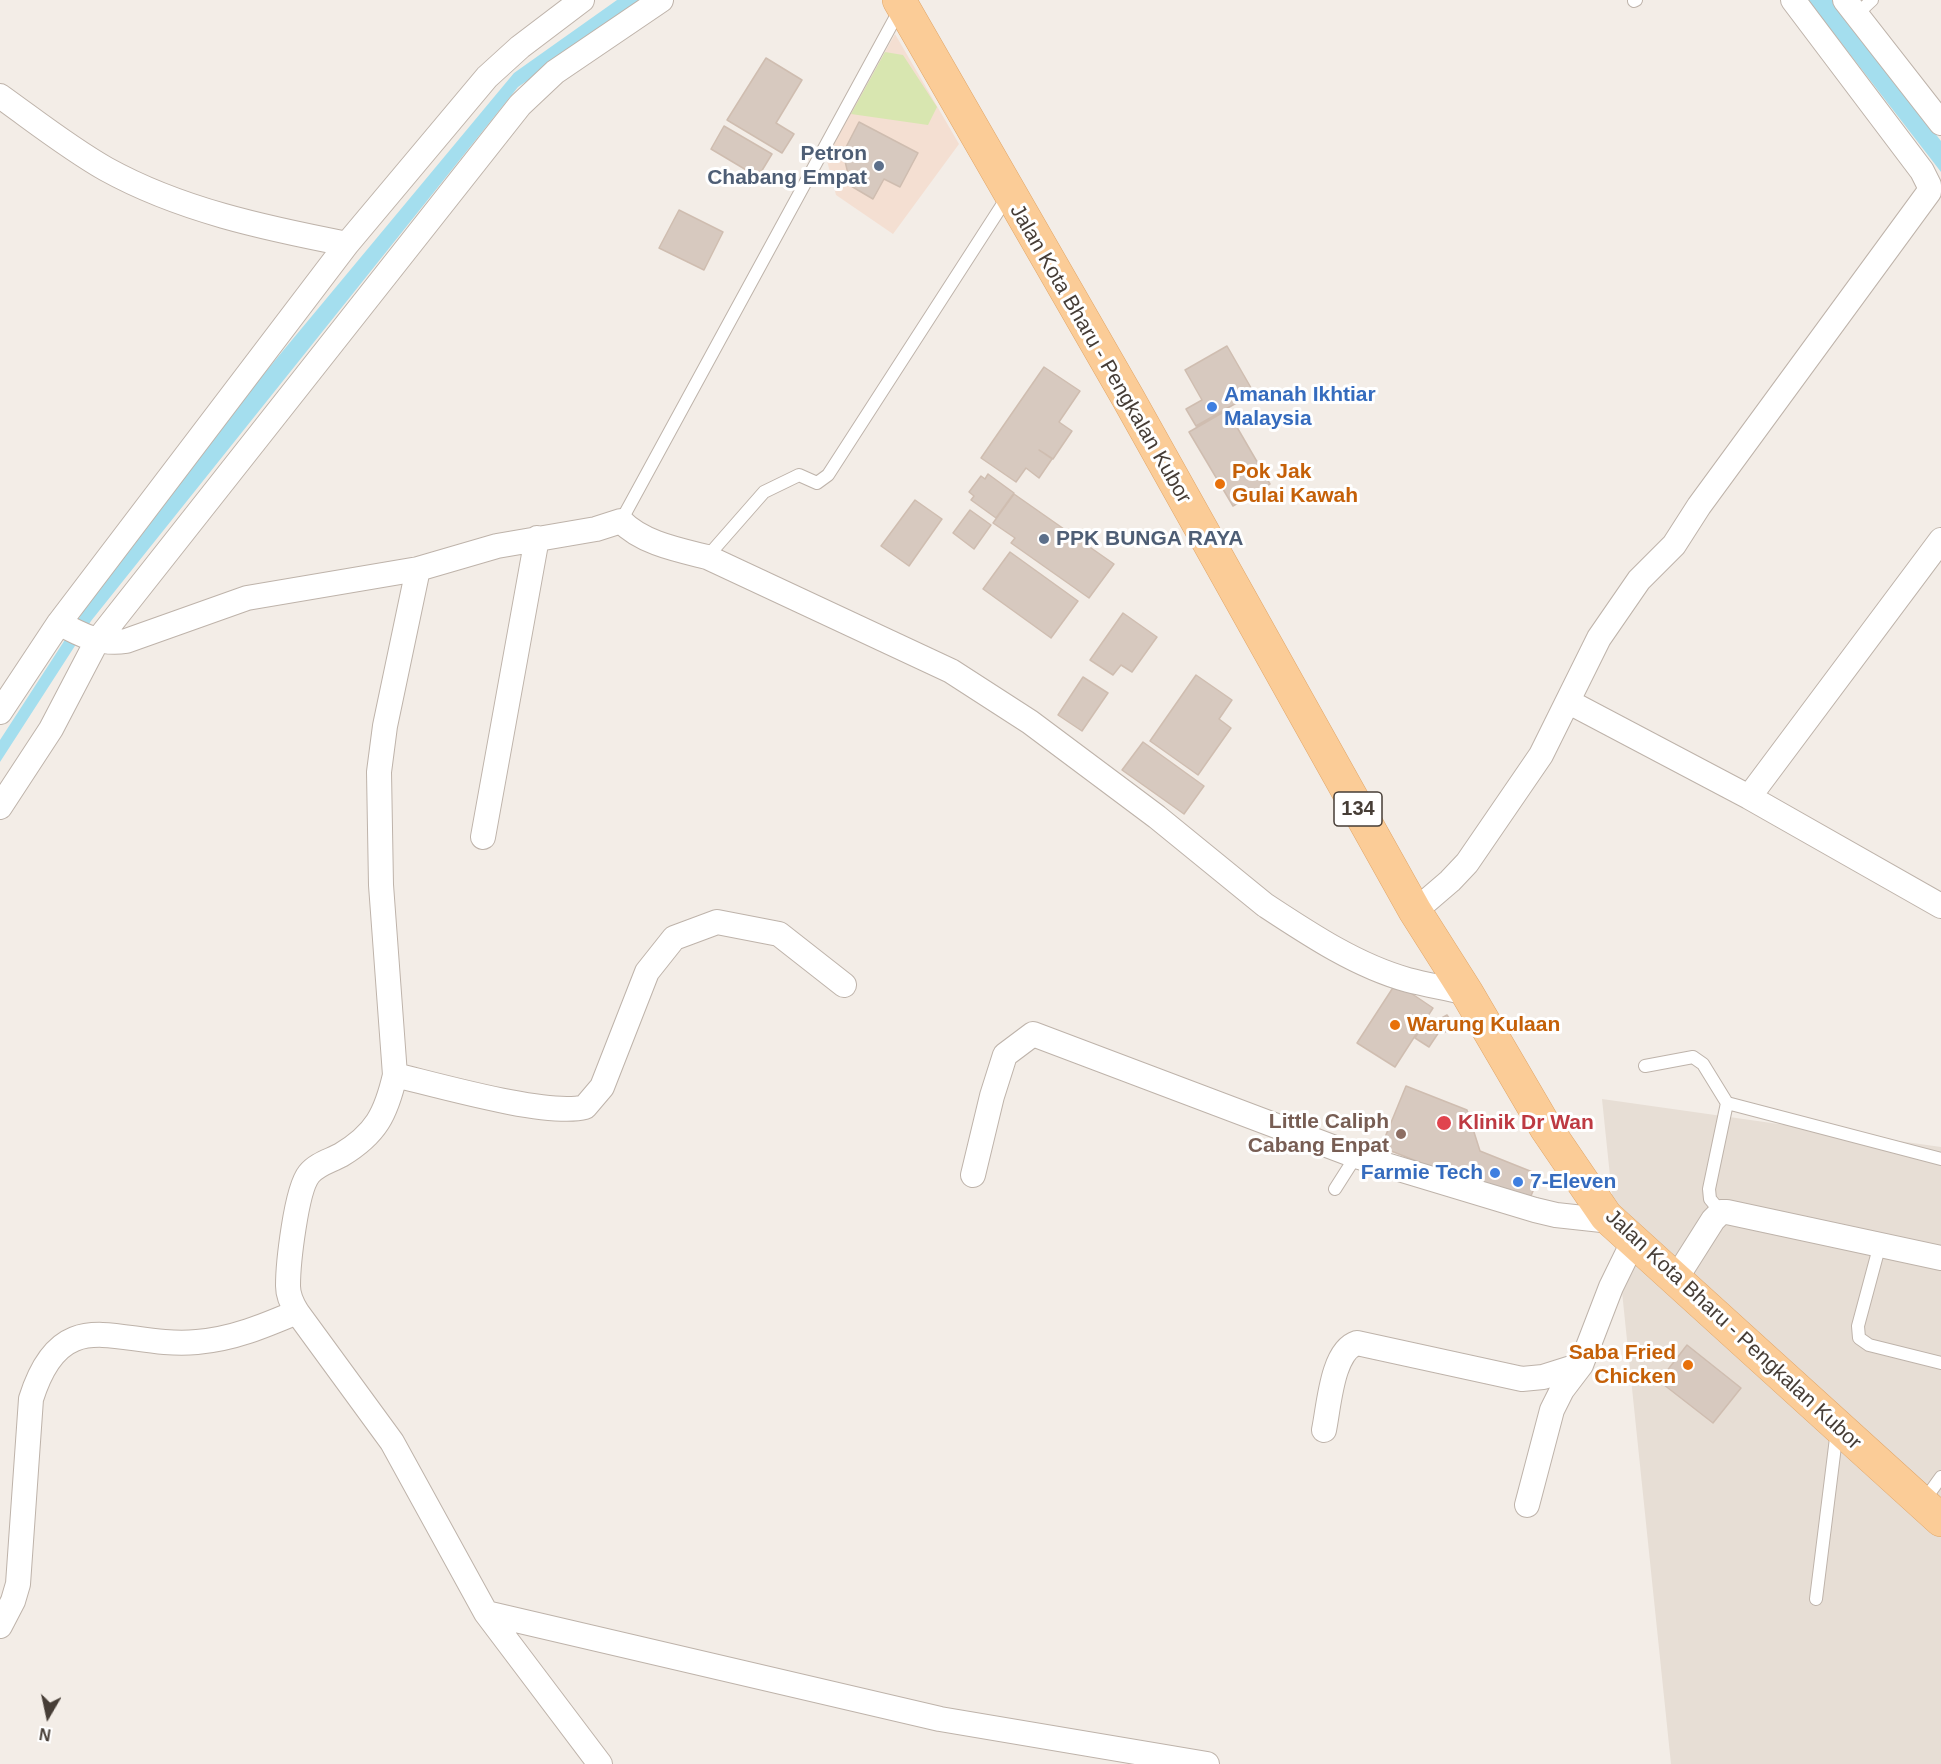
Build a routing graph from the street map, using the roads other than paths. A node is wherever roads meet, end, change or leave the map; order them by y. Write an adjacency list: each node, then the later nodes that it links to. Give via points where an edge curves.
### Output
1 (582, 0): 9 (street, via 499,65)
2 (661, 0): 15 (street, via 555,72 520,105)
3 (1793, 0): 17 (street, via 1922,171 1929,192 1674,545 1631,590 1586,663)
4 (902, 2): 8 (main road, Jalan Kota Bharu - Pengkalan Kubor / 134); 10 (lane)
5 (1858, 5): 7 (street)
6 (0, 96): 9 (street, via 106,169 154,192 251,225)
7 (1941, 123)
8 (1009, 195): 13 (lane, via 828,475 818,483 799,475 764,492); 22 (main road, Jalan Kota Bharu - Pengkalan Kubor / 134, via 1128,398)
9 (347, 244): 15 (street)
10 (621, 521): 11 (street); 13 (street, via 631,531)
11 (537, 538): 14 (street); 20 (street)
12 (1941, 540): 18 (street)
13 (707, 557): 24 (street, via 951,671 1030,722 1148,810 1265,905 1345,954 1408,980)
14 (418, 569): 15 (street, via 247,598 126,641); 26 (street, via 385,726 379,782 381,897)
15 (77, 632): 16 (street); 19 (street, via 51,729)
16 (3, 700)
17 (1569, 702): 18 (street); 22 (street, via 1541,755 1467,863)
18 (1749, 797): 21 (street)
19 (0, 807)
20 (483, 837)
21 (1941, 906)
22 (1415, 911): 24 (main road, Jalan Kota Bharu - Pengkalan Kubor / 134)
23 (844, 985): 26 (street, via 779,934 717,922 674,938 646,972 605,1080 585,1107 556,1108)
24 (1467, 993): 33 (main road, Jalan Kota Bharu - Pengkalan Kubor / 134, via 1546,1128)
25 (1645, 1066): 27 (lane, via 1693,1057 1703,1064)
26 (395, 1075): 37 (street, via 390,1099 369,1136 318,1166 306,1178 296,1215 288,1287)
27 (1727, 1103): 29 (lane); 32 (lane, via 1709,1189 1710,1199)
28 (1356, 1156): 30 (street, via 1033,1034 1005,1055); 31 (lane); 33 (street, via 1535,1210)
29 (1941, 1159)
30 (974, 1175)
31 (1335, 1189)
32 (1721, 1212): 34 (street); 36 (street)
33 (1622, 1231): 36 (main road, Jalan Kota Bharu - Pengkalan Kubor / 134); 39 (street, via 1611,1287)
34 (1880, 1244): 35 (street); 38 (lane, via 1857,1326 1859,1338 1869,1345)
35 (1941, 1258)
36 (1674, 1280): 40 (main road, Jalan Kota Bharu - Pengkalan Kubor / 134)
37 (297, 1312): 45 (street, via 392,1442); 46 (street, via 223,1339 194,1343 83,1336 56,1349 39,1375 31,1399 18,1584)
38 (1941, 1363)
39 (1581, 1365): 41 (street, via 1543,1377 1522,1378 1357,1342 1348,1346 1339,1360); 43 (street, via 1552,1410)
40 (1837, 1426): 42 (main road, Jalan Kota Bharu - Pengkalan Kubor / 134); 44 (lane)
41 (1324, 1430)
42 (1935, 1500)
43 (1527, 1505)
44 (1816, 1599)
45 (486, 1613): 47 (street); 48 (street, via 940,1719)
46 (0, 1626)
47 (600, 1764)
48 (1206, 1764)

